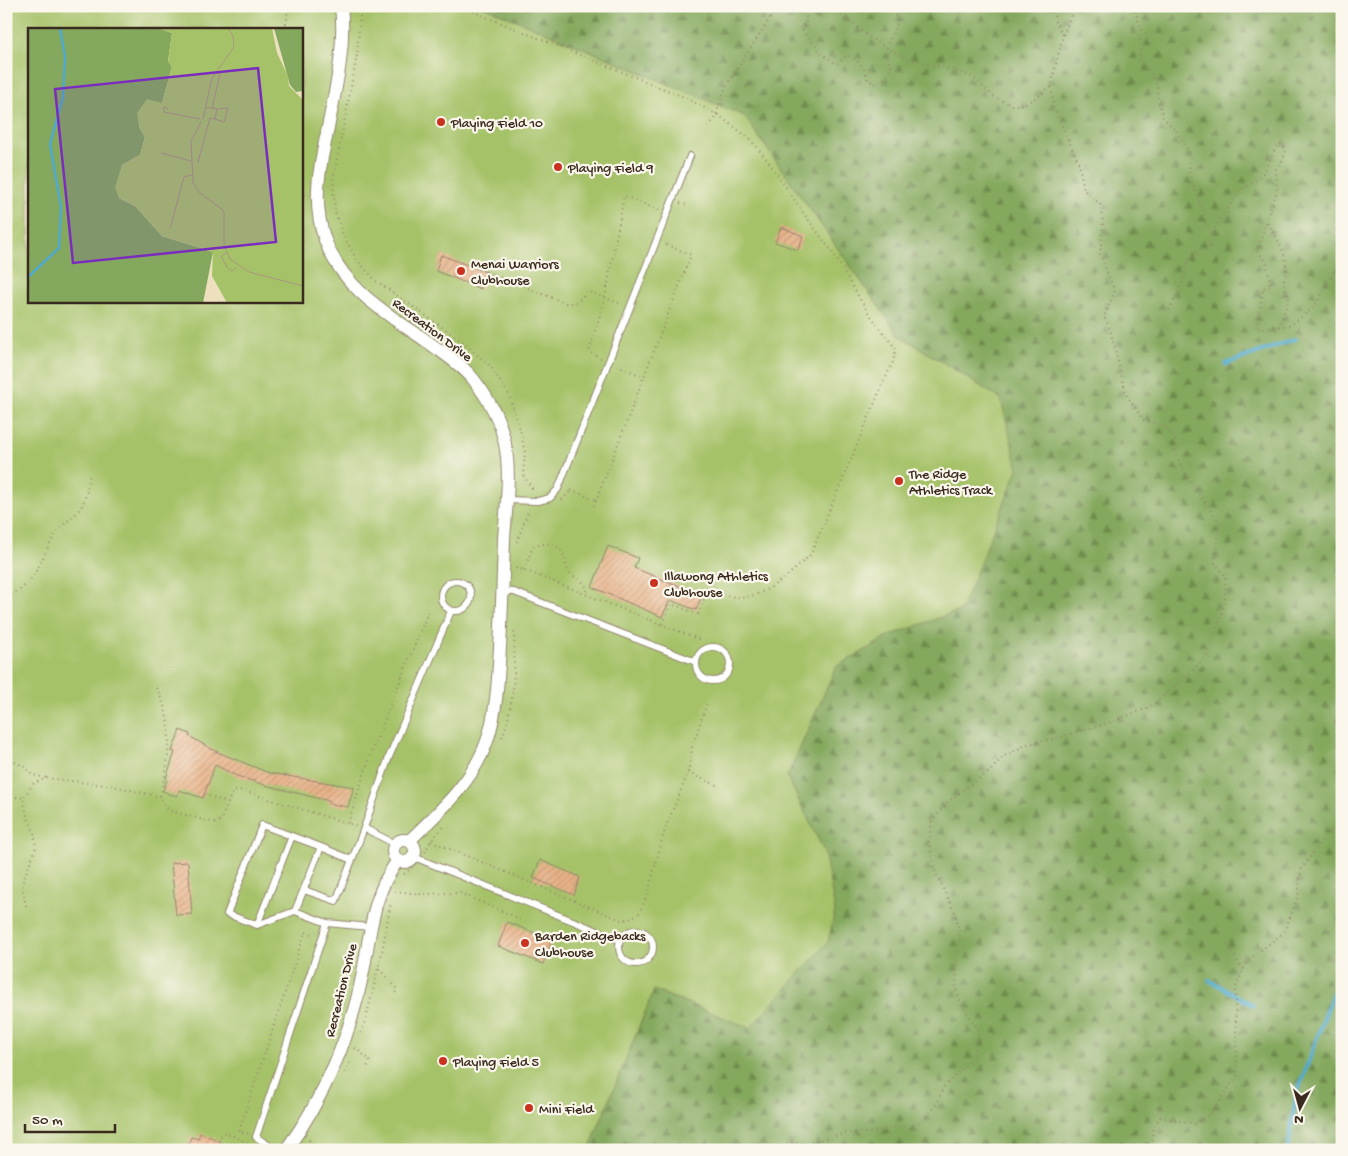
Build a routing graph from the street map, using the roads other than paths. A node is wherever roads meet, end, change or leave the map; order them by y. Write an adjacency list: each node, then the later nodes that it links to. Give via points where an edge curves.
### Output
1 (341, 6): 3 (street, Recreation Drive, via 342,42 337,82 317,187 317,209 324,239 334,262 350,283 456,362 473,379 498,422 505,444)
2 (690, 156): 3 (lane, via 560,485 550,498)
3 (506, 500): 4 (street, Recreation Drive)
4 (508, 592): 6 (lane); 9 (street, Recreation Drive, via 494,718 487,743 464,784)
5 (451, 611): 5 (lane, via 441,601 440,594 447,583 461,581 471,591 472,598 464,609); 7 (lane, via 389,756)
6 (696, 662): 6 (lane, via 701,652 716,647 728,656 730,667 721,680 710,681 698,672)
7 (364, 828): 10 (lane); 13 (lane)
8 (292, 836): 11 (lane); 18 (lane); 18 (lane, via 262,825 227,914)
9 (409, 841): 10 (street); 12 (street, via 415,848)
10 (395, 844): 14 (street, via 393,853)
11 (321, 847): 13 (lane); 15 (lane)
12 (416, 858): 14 (street, via 407,862); 20 (lane)
13 (352, 860): 15 (lane, via 336,901)
14 (398, 860): 19 (street, Recreation Drive, via 387,875)
15 (304, 890): 16 (lane)
16 (295, 911): 17 (lane); 18 (lane)
17 (327, 923): 19 (lane); 21 (lane, via 256,1137)
18 (257, 925)
19 (370, 927): 22 (street, Recreation Drive, via 363,972 341,1048 306,1120)
20 (620, 940): 20 (lane, via 633,930 644,932 651,940 653,950 644,963 628,963 619,950)
21 (276, 1150)
22 (286, 1150)

